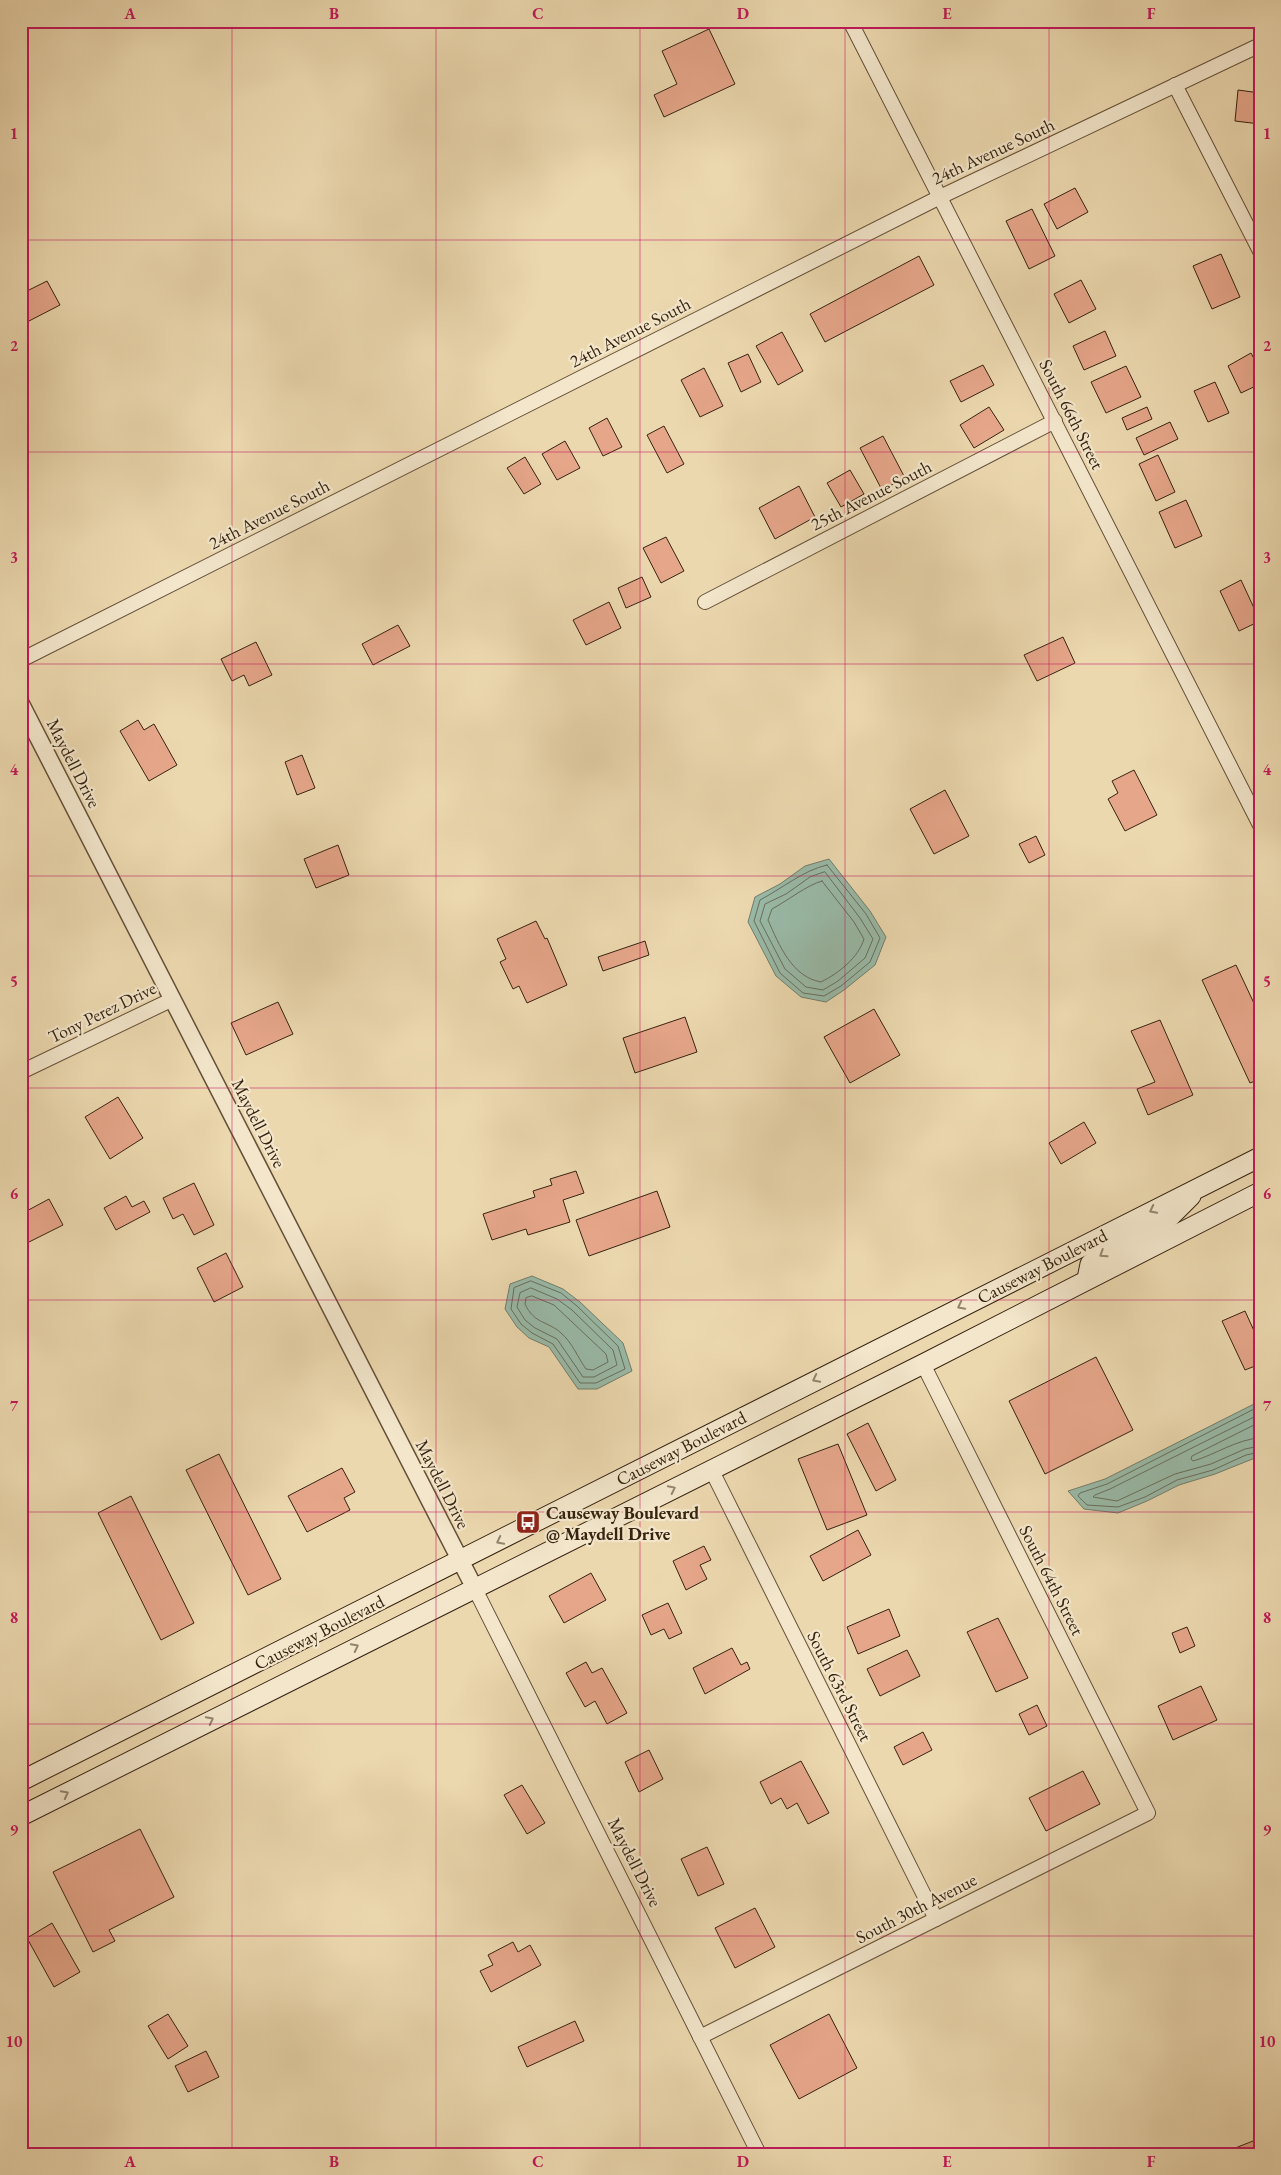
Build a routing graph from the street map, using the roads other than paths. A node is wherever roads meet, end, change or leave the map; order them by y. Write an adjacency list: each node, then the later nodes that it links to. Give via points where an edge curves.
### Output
1 (850, 21): 4 (street, South 66th Street)
2 (1260, 45): 3 (street, 24th Avenue South)
3 (1175, 85): 4 (street, 24th Avenue South); 5 (street)
4 (940, 197): 6 (street, South 66th Street); 8 (street, 24th Avenue South)
5 (1260, 251)
6 (1055, 421): 7 (street, 25th Avenue South); 10 (street, South 66th Street)
7 (704, 602)
8 (21, 660)
9 (21, 704): 11 (street, Maydell Drive)
10 (1260, 825)
11 (173, 999): 12 (street, Tony Perez Drive); 19 (street, Maydell Drive)
12 (21, 1072)
13 (1260, 1157): 14 (main road, Causeway Boulevard)
14 (1198, 1187): 16 (main road, one-way to 16, via 1167,1220 1101,1254 1090,1264); 19 (main road, Causeway Boulevard, one-way to 19)
15 (1260, 1192): 16 (main road, Causeway Boulevard)
16 (1087, 1279): 17 (main road, Causeway Boulevard)
17 (923, 1364): 18 (main road, Causeway Boulevard); 22 (street, South 64th Street)
18 (711, 1469): 20 (main road, Causeway Boulevard, one-way to 18); 24 (street, South 63rd Street)
19 (460, 1561): 20 (street, Maydell Drive); 21 (main road, Causeway Boulevard)
20 (474, 1587): 23 (main road, Causeway Boulevard, one-way to 20); 25 (street, Maydell Drive)
21 (21, 1781)
22 (1148, 1813): 24 (street, South 30th Avenue)
23 (21, 1816)
24 (936, 1919): 25 (street, South 30th Avenue)
25 (700, 2037): 26 (street, Maydell Drive)
26 (759, 2154)

